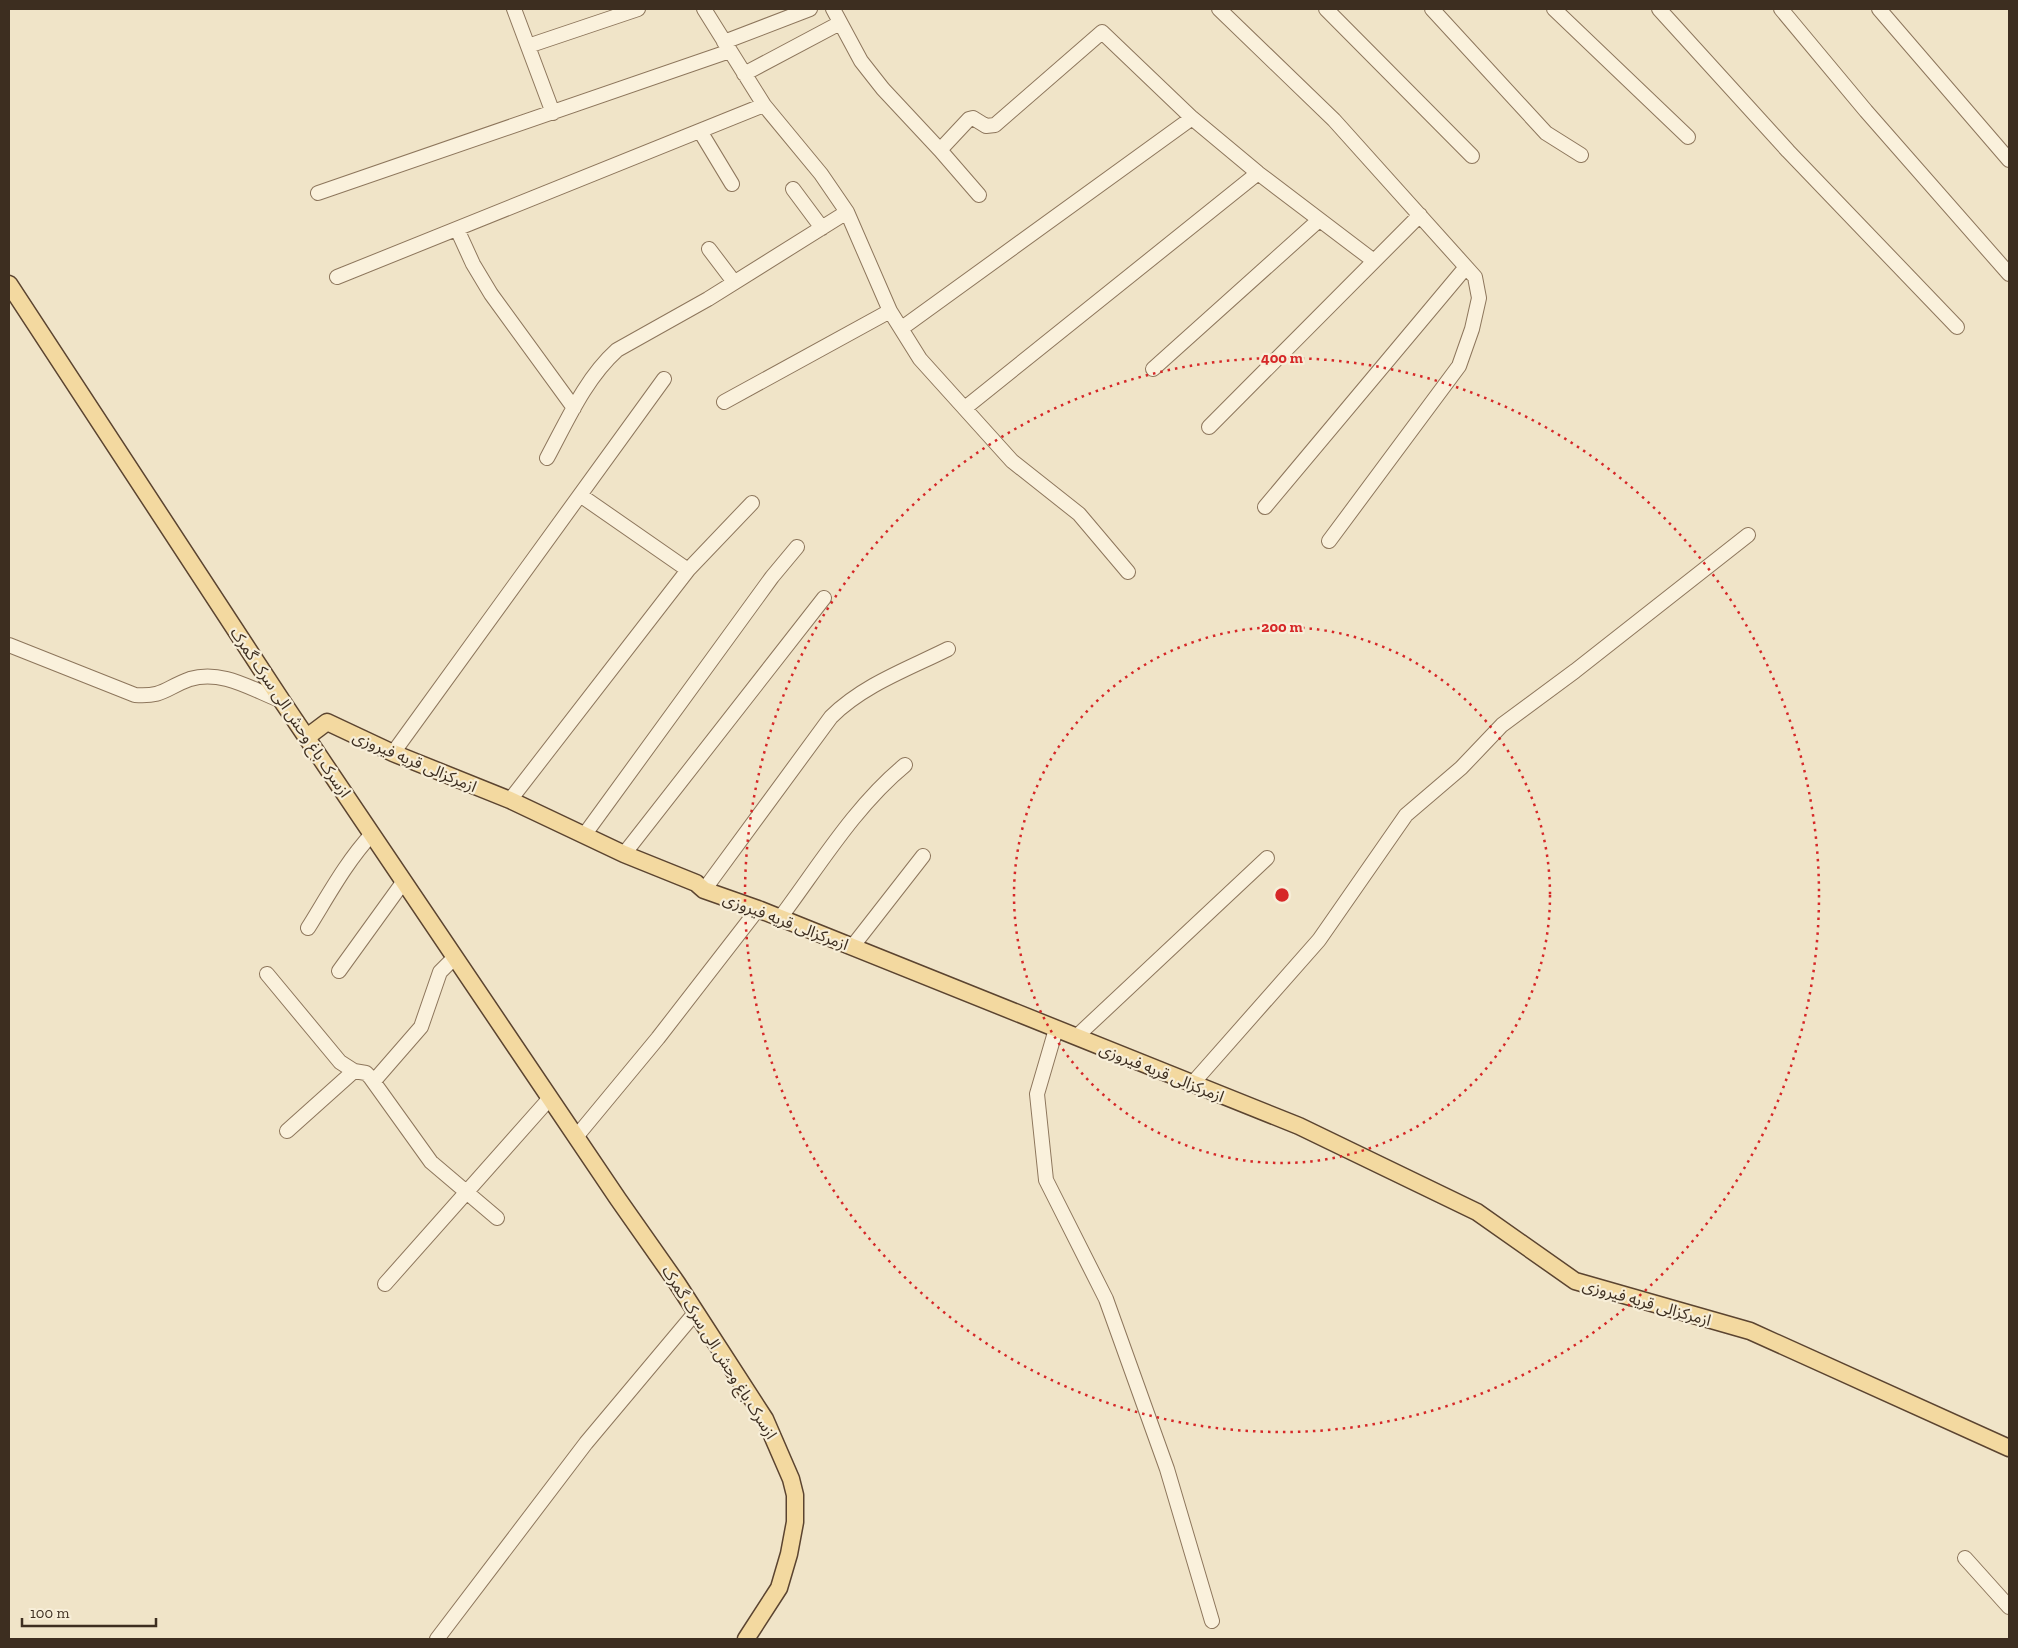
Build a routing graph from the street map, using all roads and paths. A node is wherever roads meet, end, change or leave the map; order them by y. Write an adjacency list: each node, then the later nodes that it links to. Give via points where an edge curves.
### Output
1 (514, 9): 14 (street)
2 (638, 9): 14 (street)
3 (704, 9): 15 (street)
4 (810, 9): 15 (street)
5 (833, 9): 13 (street)
6 (1219, 9): 32 (street, via 1334,120)
7 (1326, 9): 24 (street)
8 (1432, 9): 23 (street, via 1546,133)
9 (1554, 9): 21 (street)
10 (1659, 9): 44 (street, via 1788,151)
11 (1781, 9): 39 (street, via 1866,112)
12 (1879, 9): 25 (street)
13 (840, 23): 16 (street); 22 (street, via 861,61 883,89)
14 (528, 46): 18 (street)
15 (727, 46): 16 (street); 18 (street)
16 (744, 74): 17 (street)
17 (764, 105): 20 (street); 31 (street, via 821,174)
18 (553, 113): 29 (street)
19 (1192, 118): 22 (street, via 1102,32 995,125 986,126 969,119); 26 (street); 45 (street)
20 (700, 131): 27 (street); 35 (street)
21 (1688, 137)
22 (940, 150): 30 (street)
23 (1581, 155)
24 (1472, 156)
25 (2009, 160)
26 (1258, 173): 33 (street); 50 (street)
27 (732, 184)
28 (793, 188): 34 (street)
29 (318, 193)
30 (979, 195)
31 (847, 212): 34 (street); 43 (street)
32 (1420, 215): 37 (street); 38 (street)
33 (1319, 220): 37 (street); 46 (street)
34 (822, 228): 41 (street)
35 (457, 229): 40 (street); 49 (street, via 491,294)
36 (709, 249): 41 (street)
37 (1374, 261): 51 (street)
38 (1466, 267): 55 (street); 57 (street, via 1475,277 1479,298 1460,366)
39 (2009, 274)
40 (337, 277)
41 (734, 282): 49 (street, via 617,350)
42 (9, 286): 64 (main road, ازسرک باغ وحش الی سرک گمرک)
43 (890, 311): 45 (street); 48 (street)
44 (1957, 327)
45 (902, 328): 50 (street, via 920,359)
46 (1153, 369)
47 (664, 379): 53 (street)
48 (724, 402)
49 (574, 408): 52 (street)
50 (965, 408): 60 (street, via 1012,461 1078,514)
51 (1209, 427)
52 (547, 458)
53 (580, 495): 59 (street); 66 (street)
54 (752, 504): 59 (street)
55 (1265, 507)
56 (1748, 536): 87 (street, via 1502,725 1461,768 1406,815 1319,940)
57 (1329, 541)
58 (797, 546): 70 (street)
59 (688, 570): 68 (street)
60 (1128, 572)
61 (824, 598): 71 (street)
62 (9, 645): 64 (street, via 135,695 152,696 190,679 220,676)
63 (948, 649): 75 (street, via 860,692 836,713)
64 (282, 701): 65 (main road, ازسرک باغ وحش الی سرک گمرک)
65 (306, 737): 66 (main road, ازمرکزالی قریه فیروزی, via 327,722); 69 (main road, ازسرک باغ وحش الی سرک گمرک)
66 (393, 753): 68 (main road, ازمرکزالی قریه فیروزی)
67 (905, 765): 77 (street, via 864,805)
68 (510, 800): 70 (main road, ازمرکزالی قریه فیروزی)
69 (372, 834): 74 (main road, ازسرک باغ وحش الی سرک گمرک); 78 (street)
70 (586, 834): 71 (main road, ازمرکزالی قریه فیروزی)
71 (624, 854): 75 (main road, ازمرکزالی قریه فیروزی, via 696,883)
72 (923, 856): 79 (street)
73 (1267, 858): 84 (street)
74 (404, 881): 80 (main road, ازسرک باغ وحش الی سرک گمرک); 81 (street)
75 (704, 890): 76 (main road, ازمرکزالی قریه فیروزی)
76 (758, 909): 77 (main road, ازمرکزالی قریه فیروزی); 90 (street)
77 (780, 918): 79 (main road, ازمرکزالی قریه فیروزی)
78 (308, 928)
79 (852, 947): 83 (main road, ازمرکزالی قریه فیروزی)
80 (455, 957): 86 (street, via 440,972 421,1027); 88 (main road, ازسرک باغ وحش الی سرک گمرک)
81 (339, 972)
82 (267, 974): 85 (street, via 340,1062)
83 (1056, 1029): 84 (main road, ازمرکزالی قریه فیروزی); 98 (street, via 1037,1094 1046,1180 1106,1299 1167,1469)
84 (1076, 1037): 87 (main road, ازمرکزالی قریه فیروزی)
85 (354, 1071): 86 (street, via 366,1073); 89 (street)
86 (374, 1081): 91 (street, via 431,1162)
87 (1192, 1084): 95 (main road, ازمرکزالی قریه فیروزی, via 1299,1126 1477,1212 1575,1281 1750,1331)
88 (550, 1098): 90 (main road, ازسرک باغ وحش الی سرک گمرک); 91 (street)
89 (286, 1131)
90 (576, 1137): 94 (main road, ازسرک باغ وحش الی سرک گمرک)
91 (466, 1193): 92 (street); 93 (street)
92 (497, 1218)
93 (385, 1284)
94 (695, 1313): 99 (street, via 586,1443); 100 (main road, ازسرک باغ وحش الی سرک گمرک, via 765,1418 795,1495 796,1522 779,1588)
95 (2009, 1448)
96 (1965, 1558): 97 (street)
97 (2009, 1607)
98 (1212, 1621)
99 (437, 1639)
100 (746, 1639)

